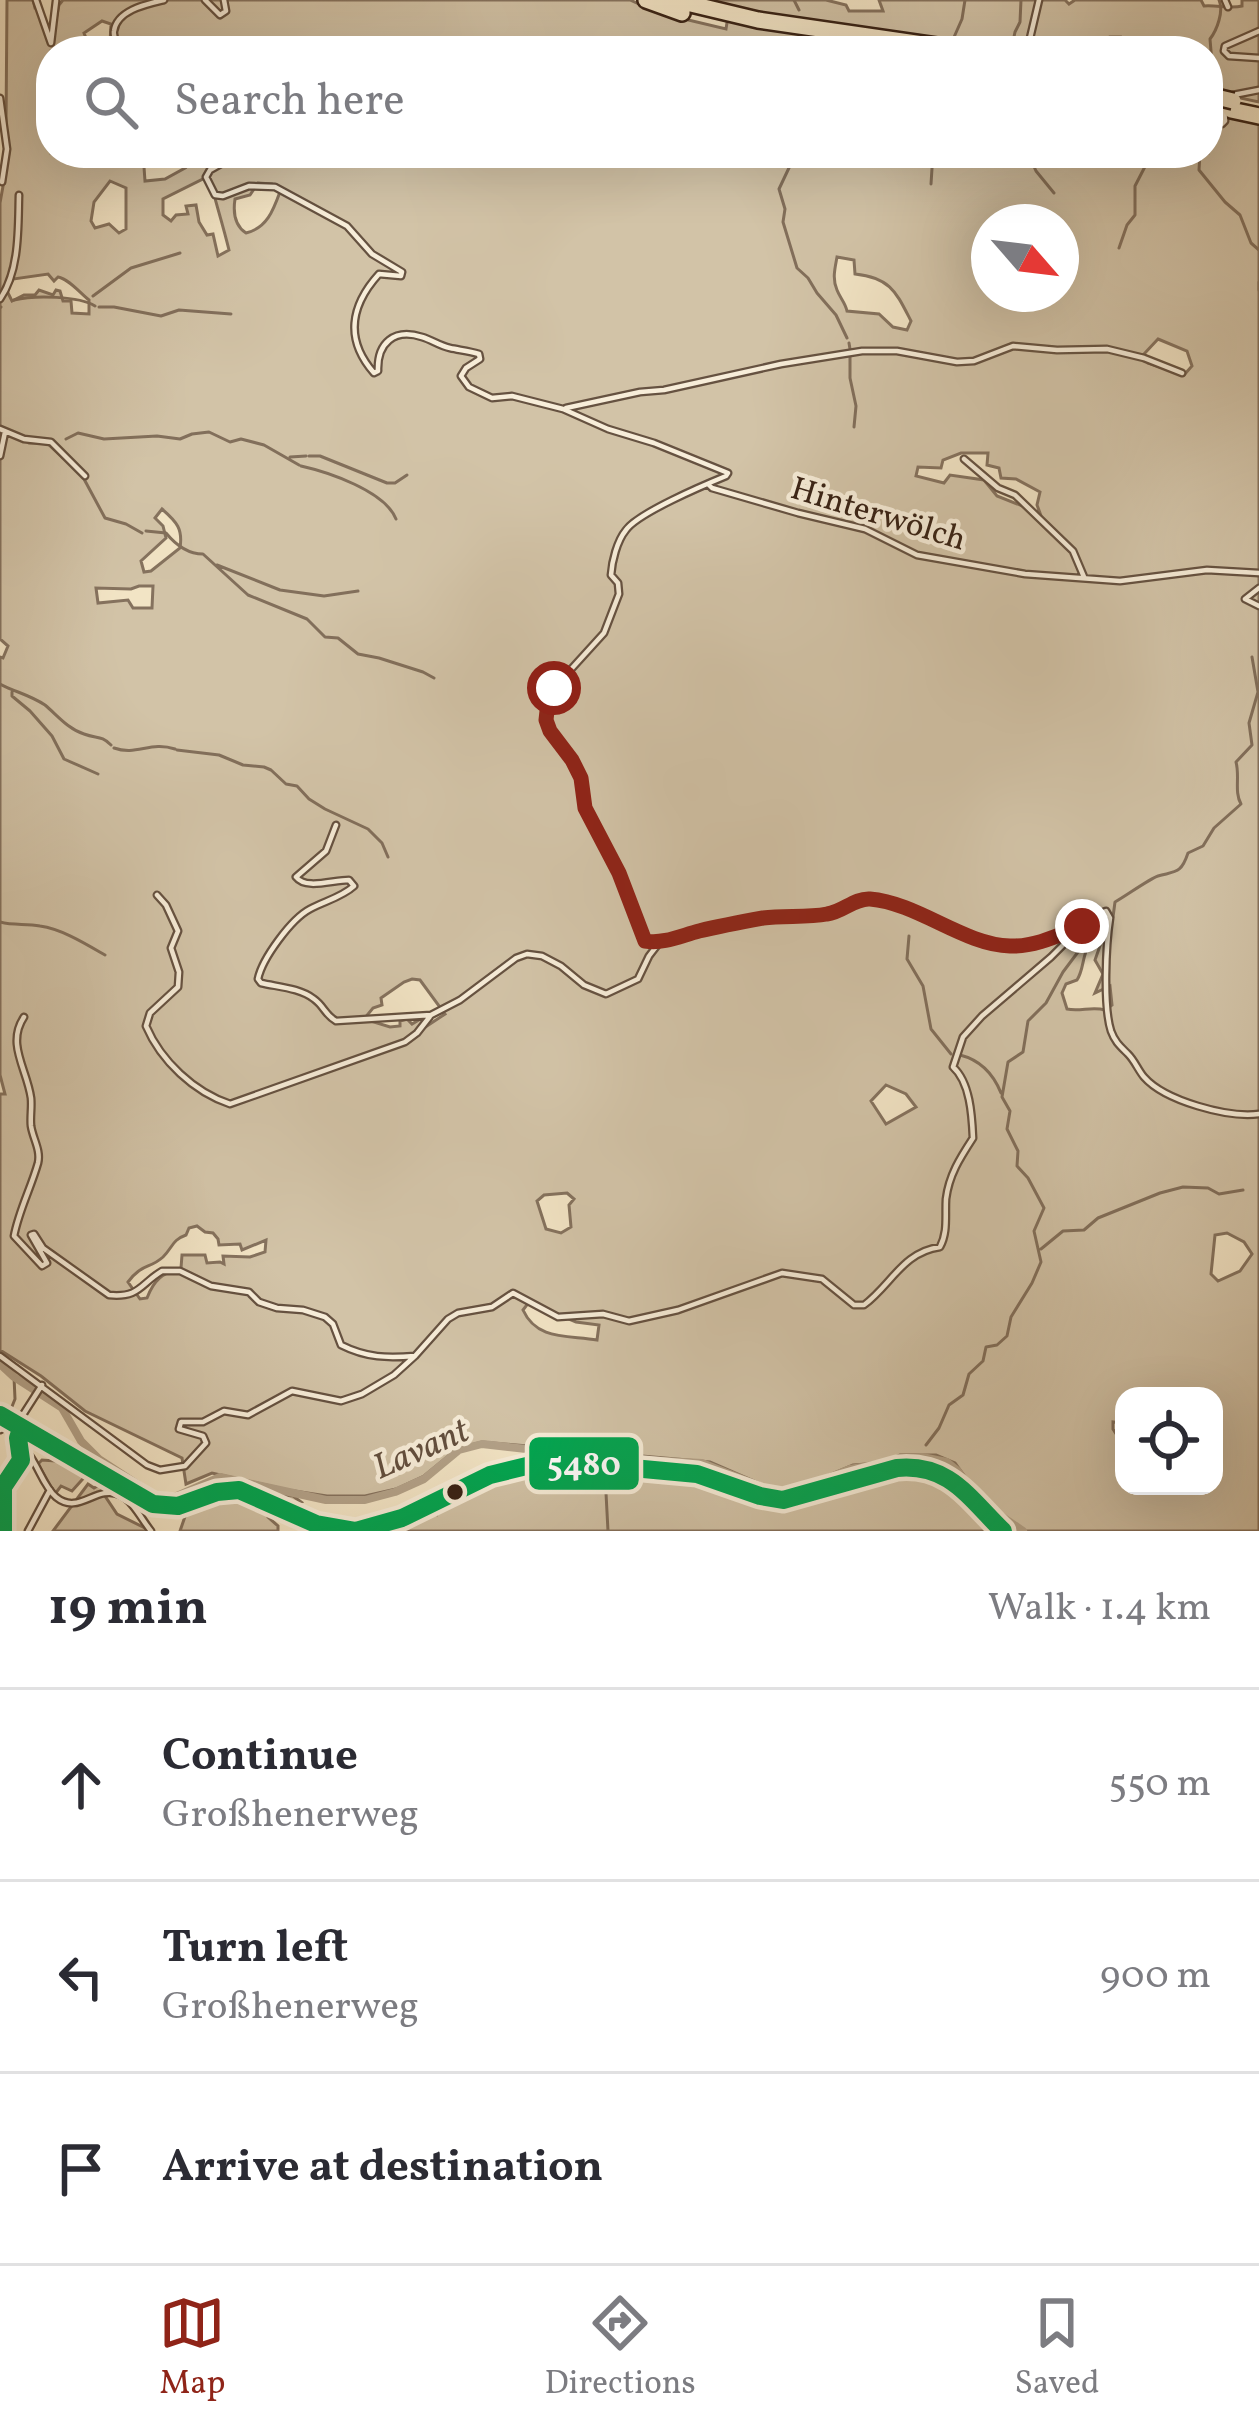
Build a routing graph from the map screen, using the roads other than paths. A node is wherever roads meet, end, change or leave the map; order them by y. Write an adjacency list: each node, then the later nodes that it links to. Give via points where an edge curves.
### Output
1 (36, 0): 12 (street)
2 (164, 0): 14 (street, via 137,7)
3 (205, 0): 4 (street, via 220,15)
4 (224, 0)
5 (646, 0): 9 (highway)
6 (674, 0): 9 (highway)
7 (1039, 0): 17 (street)
8 (56, 1): 13 (street)
9 (728, 19): 11 (highway)
10 (1259, 31): 18 (street, via 1224,51)
11 (833, 35): 15 (highway); 16 (highway)
12 (49, 36)
13 (52, 36)
14 (113, 36)
15 (838, 36)
16 (843, 36)
17 (1031, 36)
18 (1259, 58)
19 (1259, 90): 26 (street, via 1234,94)
20 (0, 98): 28 (street)
21 (1223, 101): 23 (highway, bridge)
22 (1223, 105): 23 (highway)
23 (1232, 105): 24 (highway); 25 (highway)
24 (1259, 106)
25 (1259, 116)
26 (1223, 123)
27 (214, 168): 32 (street, via 206,177 215,195 275,188 347,226 402,272 379,274 356,313 358,350 374,372 386,342 420,336 479,354 461,374 472,389)
28 (2, 182)
29 (19, 195): 30 (street, via 18,238)
30 (0, 299)
31 (1182, 373): 32 (street, via 1107,349 1013,346 974,362 862,351)
32 (563, 409): 37 (street, via 727,471)
33 (3, 430): 34 (street); 36 (street, via 51,442)
34 (0, 456)
35 (964, 459): 39 (street, Hinterwölch, via 1073,551)
36 (85, 476)
37 (708, 484): 39 (street, Hinterwölch, via 865,529 917,555); 45 (street, via 623,532 611,575 619,594 604,633 548,702 550,731 581,778 585,808)
38 (1259, 573): 39 (street)
39 (1084, 577)
40 (1259, 588): 41 (street, via 1246,598)
41 (1259, 606)
42 (336, 825): 48 (street, via 326,851 296,877 306,885 349,880 354,888 300,916 258,979 310,996 336,1021)
43 (158, 895): 48 (street, via 178,931 178,987 146,1026 164,1058 218,1100 230,1103 405,1042)
44 (1082, 926): 46 (street, via 1010,946 874,899); 50 (street, via 1096,913 1110,918 1109,1024 1146,1080 1206,1108); 52 (street, via 958,1046 953,1067 962,1075 974,1138 953,1169 944,1241 906,1260 864,1305 822,1279 782,1273 628,1322 603,1314 559,1317 513,1293 448,1319)
45 (643, 940): 46 (street); 47 (street)
46 (659, 943): 47 (street)
47 (649, 956): 48 (street, via 638,979 606,994 527,954)
48 (431, 1015)
49 (24, 1017): 52 (street, via 16,1049 39,1159 14,1236 41,1266 46,1260 34,1234 110,1295 135,1293 162,1270 180,1271 325,1317 352,1351)
50 (1259, 1114)
51 (0, 1356): 53 (street)
52 (415, 1356): 53 (street, via 375,1388 341,1401 292,1390 248,1414 181,1422 183,1432 206,1443 185,1466 160,1470)
53 (40, 1389): 54 (street)
54 (8, 1423): 55 (main road); 61 (main road, via 153,1504 239,1490 346,1530 386,1524 500,1472 568,1462 697,1474 783,1500 925,1467 949,1478)
55 (22, 1453): 56 (street); 57 (main road)
56 (50, 1490): 59 (street); 60 (street, via 72,1504 118,1494)
57 (1, 1491): 58 (main road)
58 (3, 1531)
59 (28, 1531)
60 (151, 1531)
61 (1003, 1531)

